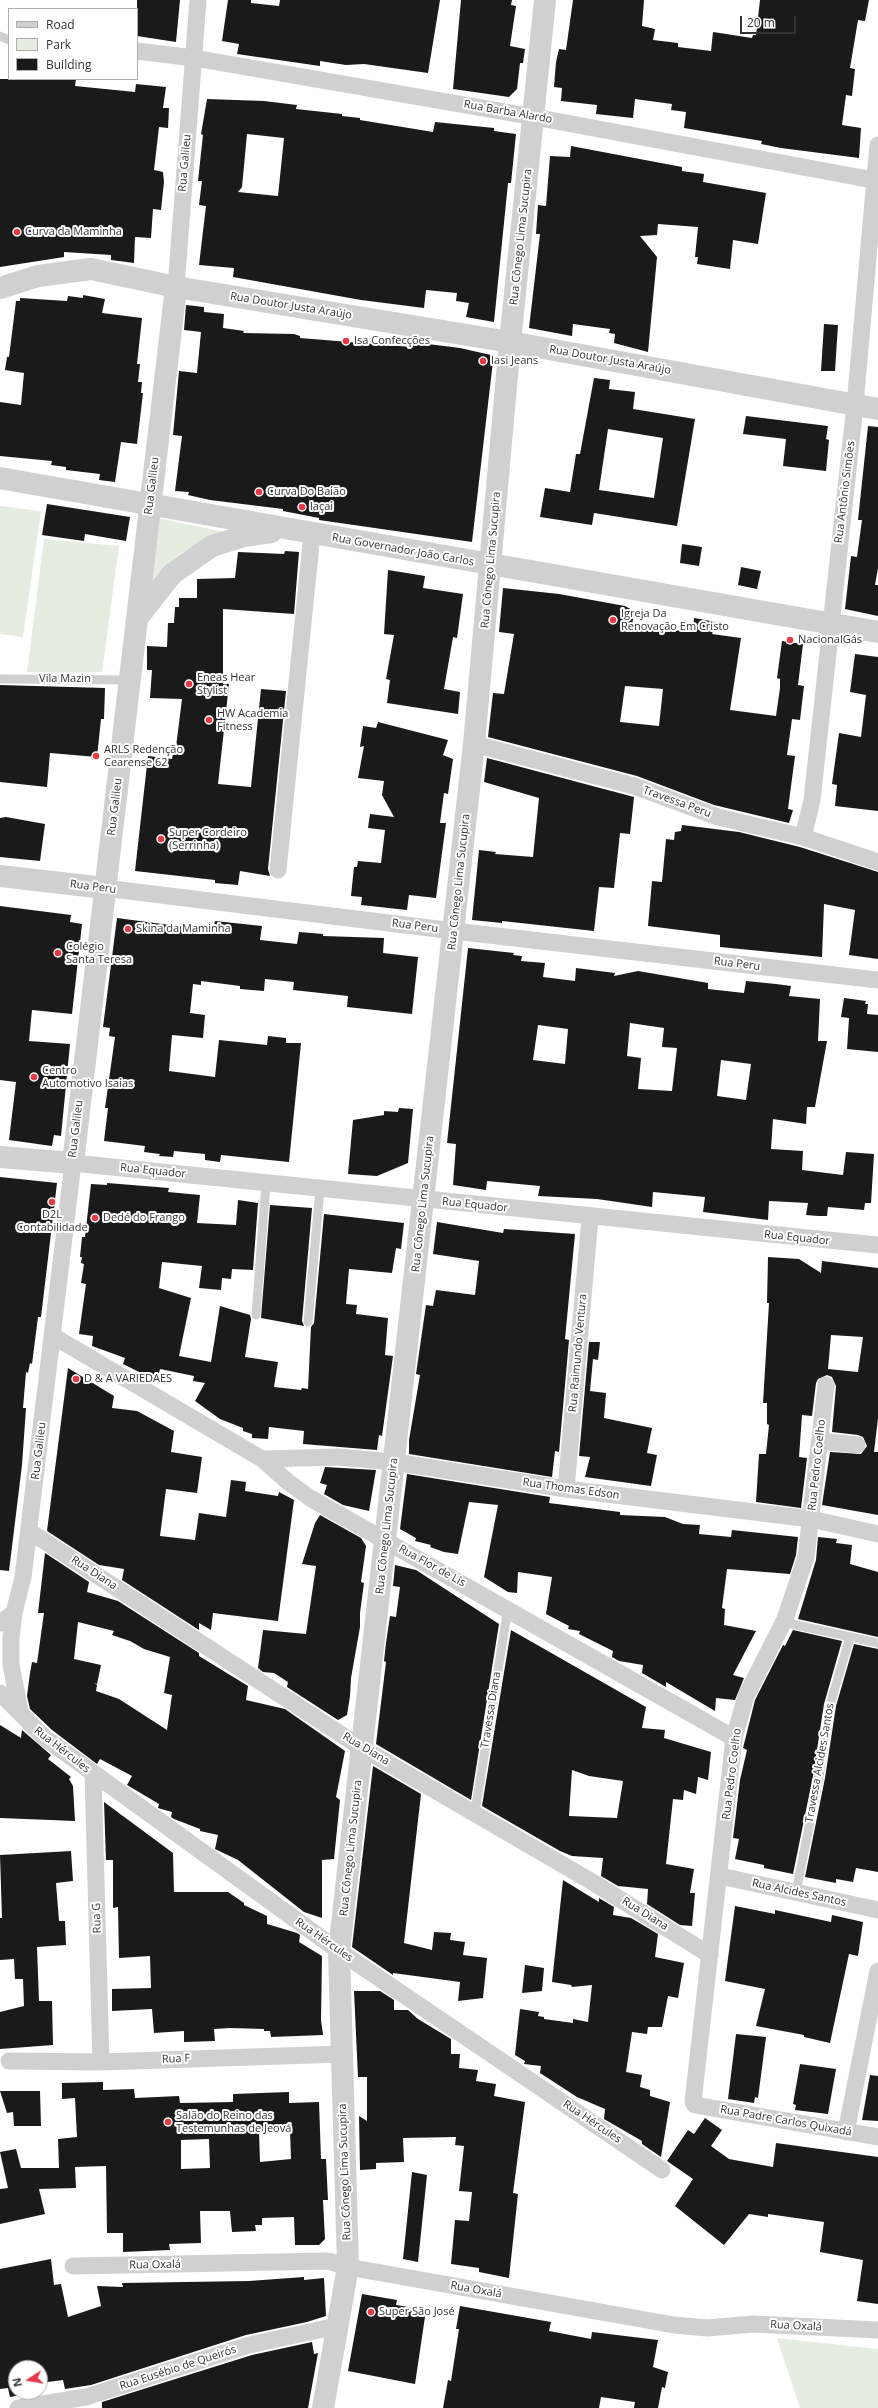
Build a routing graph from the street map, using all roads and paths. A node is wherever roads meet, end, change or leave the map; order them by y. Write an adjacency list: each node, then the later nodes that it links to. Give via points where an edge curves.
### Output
1 (198, 0): 4 (street, Rua Galileu)
2 (545, 0): 5 (street, Rua Cônego Lima Sucupira)
3 (138, 51): 4 (street, Rua Barba Alardo)
4 (194, 58): 5 (street, Rua Barba Alardo); 8 (street, Rua Galileu)
5 (534, 117): 7 (street, Rua Barba Alardo); 10 (street, Rua Cônego Lima Sucupira)
6 (878, 145): 7 (street, Rua Antônio Simões)
7 (876, 181): 11 (street, Rua Antônio Simões)
8 (176, 287): 9 (street, Rua Doutor Justa Araújo, via 91,269 38,276); 10 (street, Rua Doutor Justa Araújo); 14 (street, Rua Galileu)
9 (0, 288)
10 (510, 342): 11 (street, Rua Doutor Justa Araújo); 17 (street, Rua Cônego Lima Sucupira)
11 (855, 405): 12 (street, Rua Doutor Justa Araújo); 19 (street, Rua Antônio Simões)
12 (878, 409)
13 (0, 478): 14 (street, Rua Governador João Carlos)
14 (150, 506): 15 (street, Rua Governador João Carlos); 18 (street, Rua Galileu)
15 (290, 530): 16 (street, Rua Governador João Carlos); 18 (street, via 244,536 212,546 172,574)
16 (312, 534): 17 (street, Rua Governador João Carlos); 26 (street)
17 (490, 565): 19 (street, Rua Governador João Carlos); 23 (street, Rua Cônego Lima Sucupira)
18 (139, 616): 22 (street, Rua Galileu)
19 (830, 624): 20 (street, Rua Governador João Carlos); 24 (street, Rua Antônio Simões, via 812,800)
20 (878, 632)
21 (0, 679): 22 (lane, Vila Mazin)
22 (131, 680): 28 (street, Rua Galileu)
23 (474, 744): 24 (street, Travessa Peru, via 634,786 718,817); 29 (street, Rua Cônego Lima Sucupira)
24 (803, 837): 25 (street, Travessa Peru)
25 (878, 862)
26 (278, 870)
27 (0, 876): 28 (street, Rua Peru)
28 (104, 888): 29 (street, Rua Peru); 32 (street, Rua Galileu)
29 (454, 931): 30 (street, Rua Peru); 35 (street, Rua Cônego Lima Sucupira)
30 (878, 980)
31 (0, 1157): 32 (street, Rua Equador)
32 (72, 1163): 33 (street, Rua Equador); 40 (street, Rua Galileu)
33 (266, 1183): 34 (street, Rua Equador); 38 (lane)
34 (320, 1189): 35 (street, Rua Equador); 39 (lane)
35 (424, 1199): 36 (street, Rua Equador); 45 (street, Rua Cônego Lima Sucupira)
36 (590, 1218): 37 (street, Rua Equador); 46 (street, Rua Raimundo Ventura)
37 (878, 1246)
38 (256, 1315)
39 (308, 1322)
40 (53, 1336): 44 (street, Rua Flor de Lis); 48 (street, Rua Galileu)
41 (826, 1385): 42 (street, Rua Pedro Coelho)
42 (820, 1441): 43 (street); 47 (street, Rua Pedro Coelho)
43 (857, 1445)
44 (262, 1459): 45 (street, Rua Thomas Edson, via 338,1457); 50 (street, Rua Flor de Lis, via 310,1498)
45 (394, 1462): 46 (street, Rua Thomas Edson); 50 (street, Rua Cônego Lima Sucupira)
46 (566, 1489): 47 (street, Rua Thomas Edson)
47 (811, 1520): 49 (street, Rua Thomas Edson); 53 (street, Rua Pedro Coelho, via 806,1557 797,1589)
48 (29, 1531): 52 (street, Rua Galileu, via 23,1577); 60 (street, Rua Diana)
49 (878, 1534)
50 (385, 1540): 51 (street, Rua Flor de Lis); 60 (street, Rua Cônego Lima Sucupira)
51 (508, 1608): 59 (street, Rua Flor de Lis); 62 (lane, Travessa Diana)
52 (14, 1613): 54 (street); 58 (street, Rua Galileu, via 11,1665)
53 (783, 1622): 55 (lane); 59 (street, Rua Pedro Coelho, via 746,1696)
54 (0, 1623)
55 (850, 1637): 56 (lane); 64 (lane, Travessa Alcides Santos, via 830,1705 819,1778)
56 (878, 1643)
57 (0, 1693): 58 (street, Rua Hércules)
58 (20, 1711): 61 (street, Rua Hércules, via 33,1727)
59 (734, 1738): 63 (street, Rua Pedro Coelho)
60 (362, 1748): 62 (street, Rua Diana); 66 (street, Rua Cônego Lima Sucupira)
61 (93, 1774): 66 (street, Rua Hércules); 71 (street, Rua G)
62 (475, 1812): 67 (street, Rua Diana)
63 (720, 1876): 64 (street, Rua Alcides Santos); 67 (street, Rua Pedro Coelho)
64 (796, 1892): 65 (street, Rua Alcides Santos)
65 (878, 1910)
66 (339, 1952): 69 (street, Rua Cônego Lima Sucupira); 75 (street, Rua Hércules)
67 (710, 1955): 72 (street, Rua Pedro Coelho)
68 (878, 1970): 73 (street)
69 (342, 2054): 71 (street, Rua F); 77 (street, Rua Cônego Lima Sucupira)
70 (9, 2061): 71 (street, Rua F)
71 (101, 2062)
72 (694, 2104): 73 (street, Rua Padre Carlos Quixadá)
73 (846, 2132): 74 (street, Rua Padre Carlos Quixadá)
74 (878, 2137)
75 (662, 2170)
76 (73, 2266): 77 (street, Rua Oxalá, via 328,2261)
77 (348, 2267): 78 (street, Rua Cônego Lima Sucupira); 79 (street, Rua Oxalá, via 674,2325 707,2328 754,2324)
78 (337, 2326): 80 (street, Rua Eusébio de Queirós, via 250,2345 86,2397); 82 (street, Rua Cônego Lima Sucupira)
79 (878, 2330)
80 (73, 2404): 81 (street, Rua Eusébio de Queirós)
81 (18, 2408)
82 (323, 2408)

